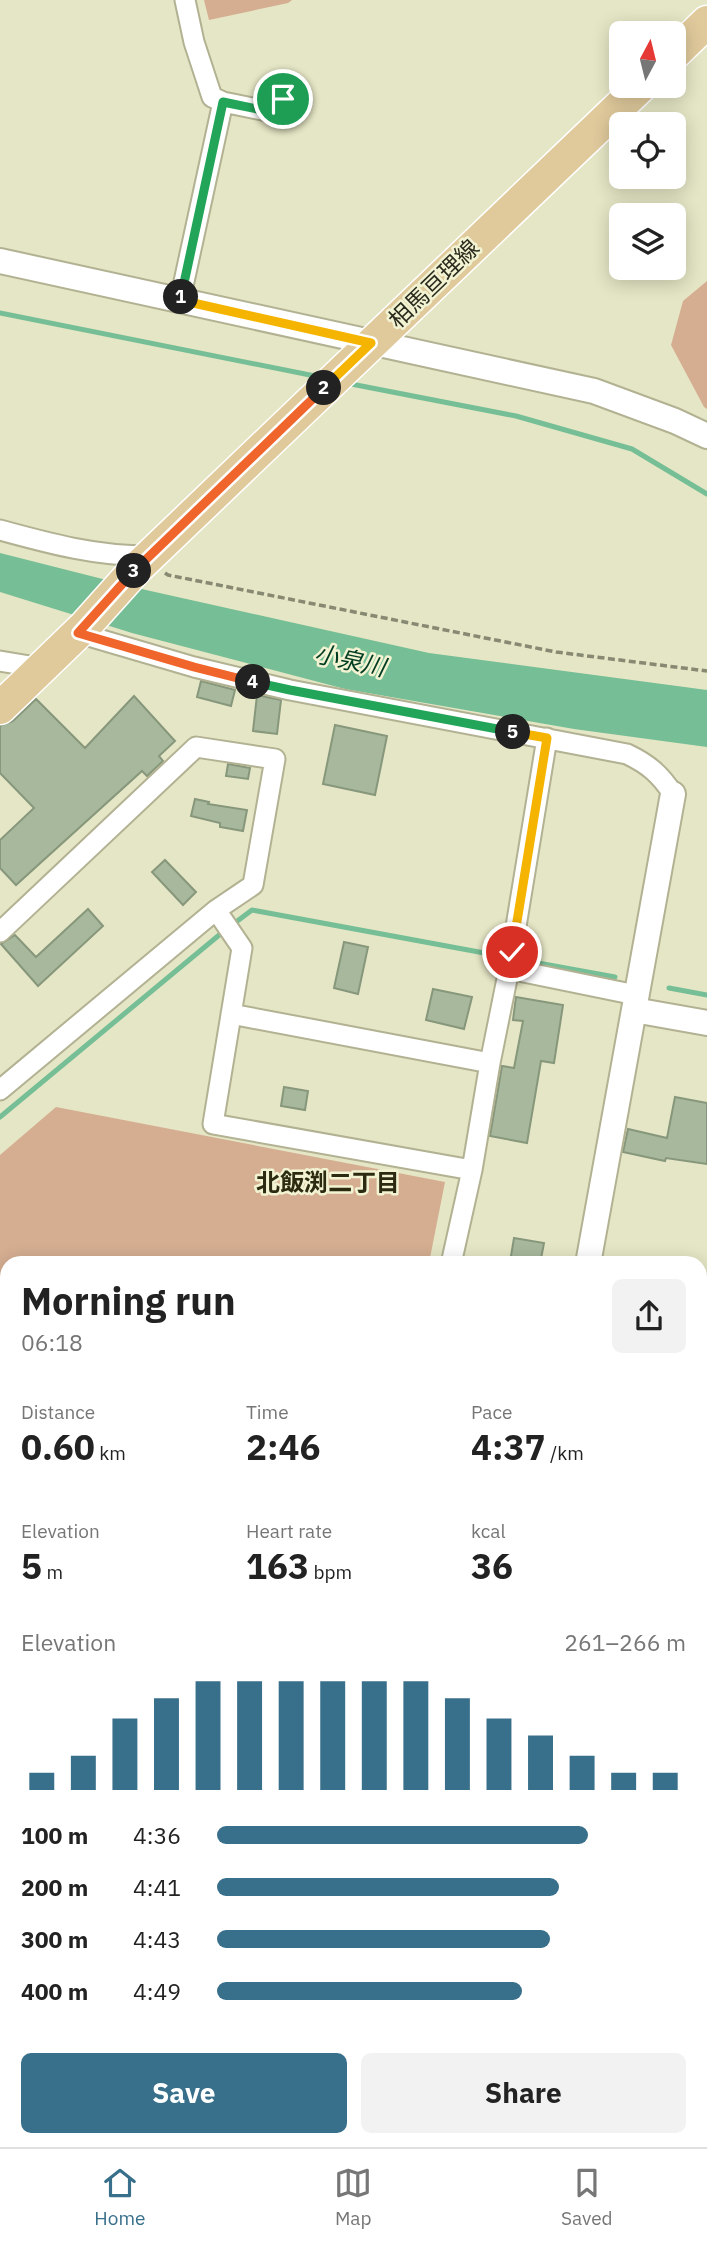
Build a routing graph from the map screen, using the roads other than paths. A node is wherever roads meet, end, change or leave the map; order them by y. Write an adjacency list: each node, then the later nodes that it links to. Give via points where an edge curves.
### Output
1 (185, 0): 6 (street, via 212,97)
2 (707, 22): 3 (main road)
3 (686, 42)
4 (628, 98): 9 (main road, 相馬亘理線)
5 (283, 99): 6 (street, via 267,111)
6 (223, 102): 8 (street)
7 (0, 261): 8 (street)
8 (180, 300): 9 (street)
9 (371, 343): 10 (street, via 594,391); 12 (main road, 相馬亘理線)
10 (707, 436)
11 (0, 530): 12 (street)
12 (143, 563): 13 (main road, 相馬亘理線)
13 (82, 629): 15 (main road, 相馬亘理線); 17 (street, via 194,667 290,690)
14 (0, 661): 15 (street)
15 (42, 668): 16 (main road, 相馬亘理線)
16 (0, 708)
17 (547, 738): 18 (street, via 627,754 648,764); 21 (street)
18 (673, 794): 22 (street)
19 (218, 912): 20 (street, via 253,885 275,759 196,747); 23 (street, via 242,948); 26 (street)
20 (0, 932)
21 (510, 962): 22 (street); 25 (street)
22 (635, 1002): 24 (street); 29 (street)
23 (231, 1014): 25 (street); 27 (street, via 213,1124)
24 (707, 1023)
25 (490, 1063): 27 (street)
26 (0, 1090)
27 (472, 1170): 28 (street)
28 (453, 1256)
29 (589, 1256)

